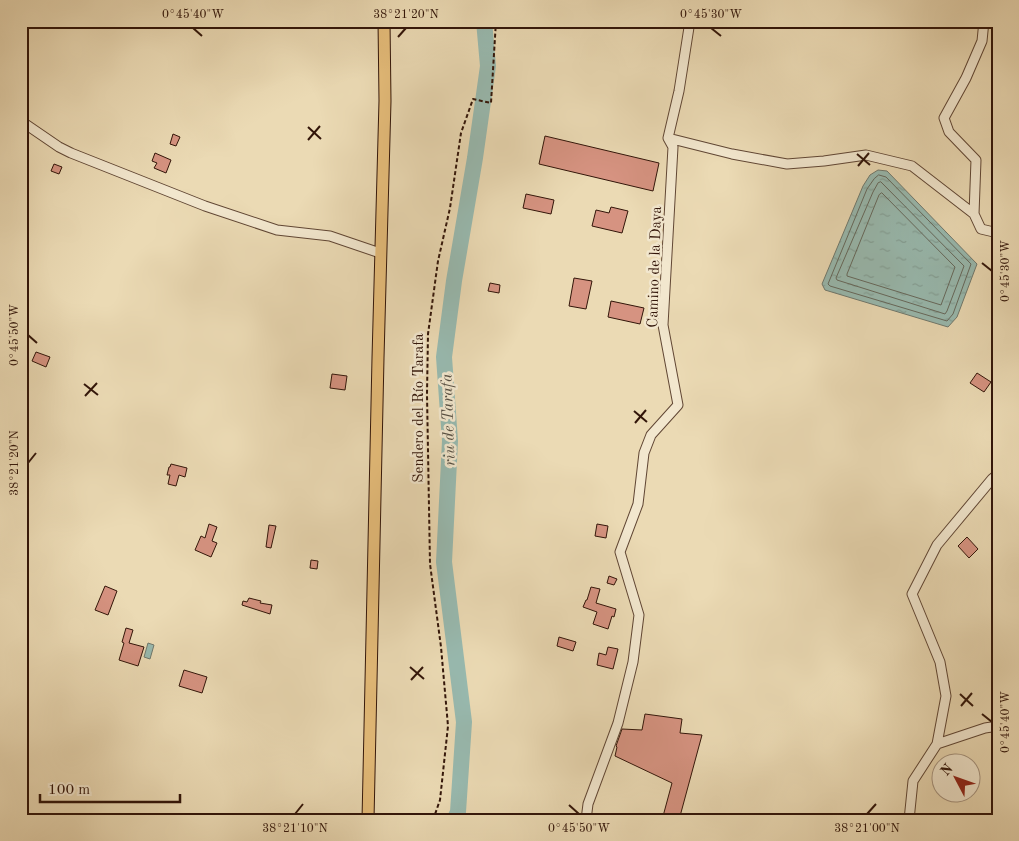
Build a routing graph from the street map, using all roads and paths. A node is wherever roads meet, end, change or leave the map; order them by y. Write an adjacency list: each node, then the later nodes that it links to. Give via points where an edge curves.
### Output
1 (384, 21): 9 (main road)
2 (496, 21): 14 (path, Sendero del Río Tarafa, via 492,102 473,99 461,133 428,334 430,564 448,726 440,800)
3 (690, 21): 6 (street, Camino de la Daya)
4 (984, 21): 7 (street, via 982,40 944,118 949,132 976,160)
5 (21, 121): 9 (street, via 71,153 205,206 277,230 330,236)
6 (668, 138): 7 (street, via 788,164 866,154 912,166); 15 (street, Camino de la Daya, via 673,147 663,325 678,405 650,435 644,453 638,504 620,552 639,615 633,662 618,723 588,804)
7 (974, 214): 8 (street, via 981,229)
8 (998, 233)
9 (380, 253): 13 (main road)
10 (998, 474): 12 (street, via 937,545 912,594 940,662 946,696)
11 (998, 726): 12 (street)
12 (937, 744): 16 (street, via 913,780)
13 (368, 820)
14 (432, 820)
15 (586, 820)
16 (909, 820)

